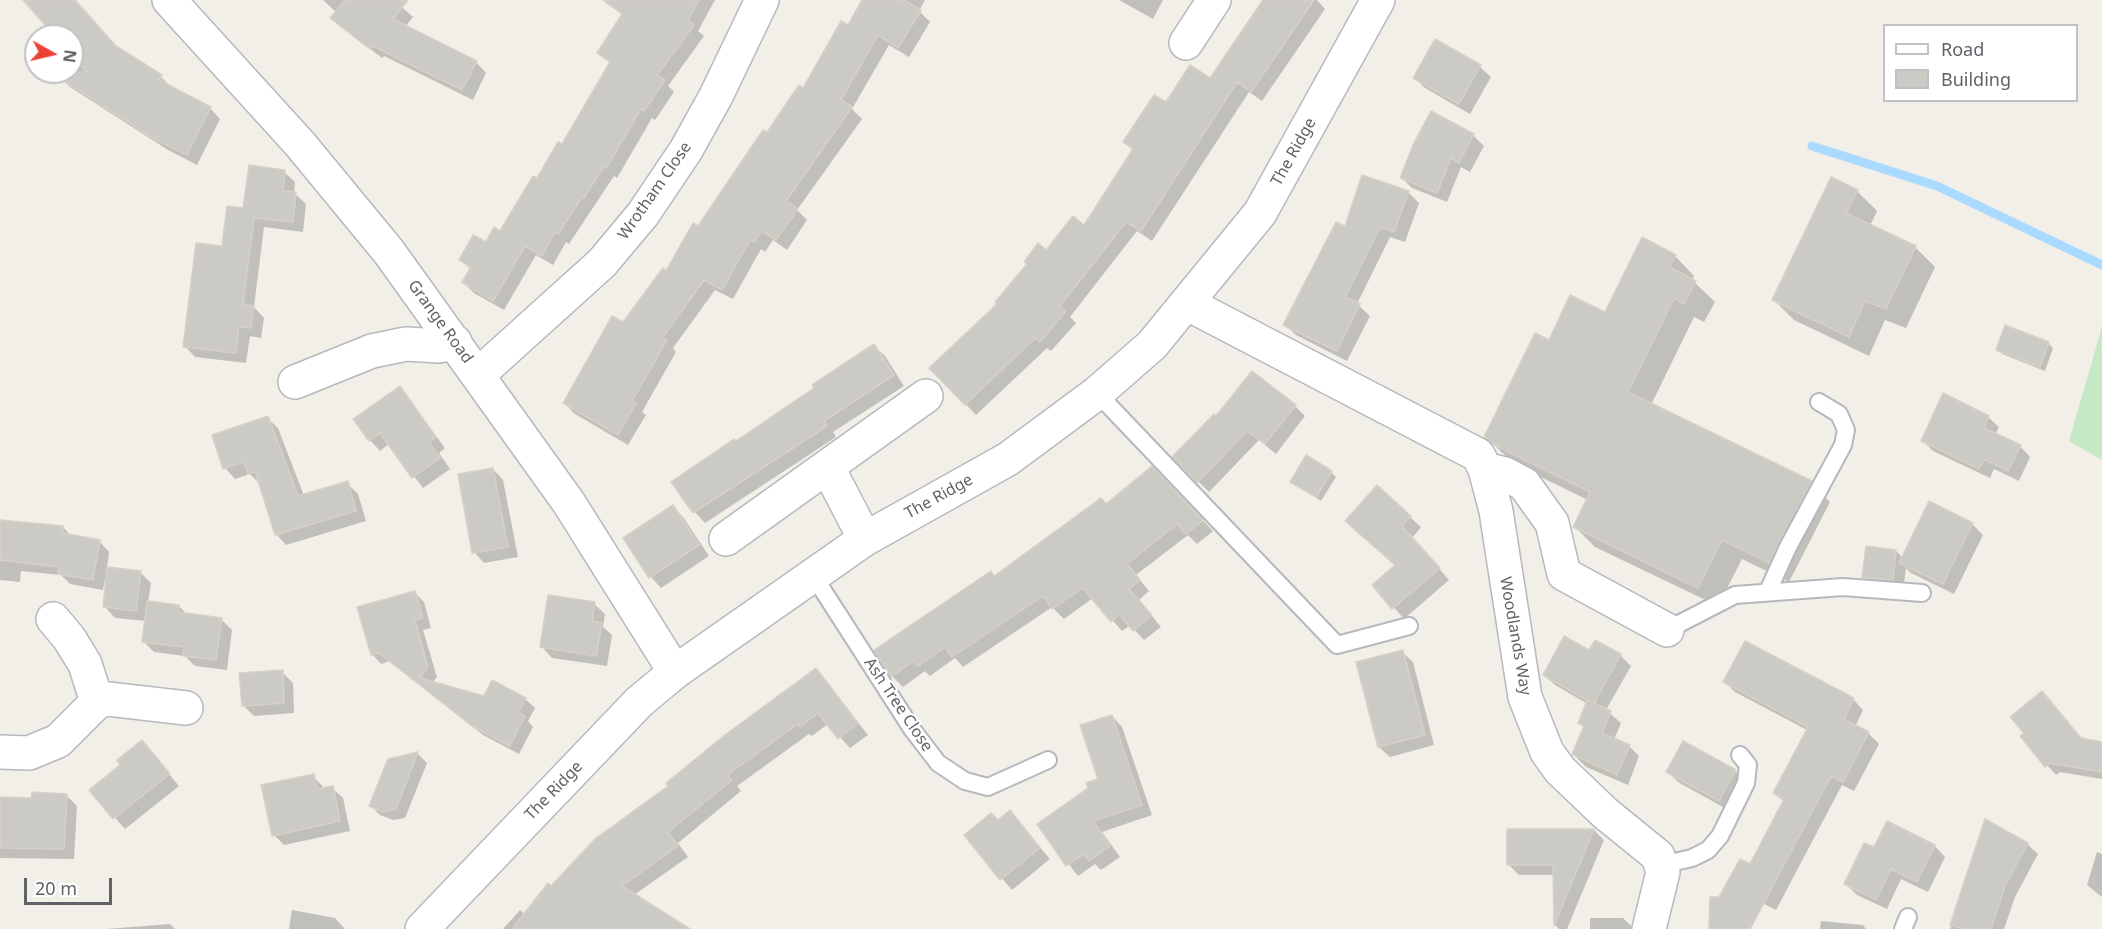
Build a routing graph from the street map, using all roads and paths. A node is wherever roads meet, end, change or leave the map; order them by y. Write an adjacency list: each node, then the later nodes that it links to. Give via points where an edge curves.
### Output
1 (169, 0): 7 (street, Grange Road, via 300,144 389,252)
2 (762, 0): 8 (street, Wrotham Close, via 686,150 643,214 602,263)
3 (1214, 0): 5 (street)
4 (1378, 0): 6 (street, The Ridge, via 1260,213)
5 (1186, 43)
6 (1188, 304): 10 (street, The Ridge, via 1152,345); 14 (street, Woodlands Way, via 1478,455)
7 (455, 342): 8 (street, Grange Road); 9 (street, via 439,346 406,344 372,351)
8 (479, 374): 23 (street, Grange Road, via 569,503)
9 (295, 382)
10 (1097, 393): 16 (street, The Ridge, via 1008,459); 21 (lane, via 1337,645)
11 (926, 396): 13 (street)
12 (1819, 402): 18 (lane, via 1839,414 1846,430 1843,445)
13 (828, 468): 15 (street); 16 (street)
14 (1485, 469): 22 (street, Woodlands Way, via 1524,484 1552,523 1564,573); 29 (street, Woodlands Way, via 1496,511 1525,697 1547,752 1560,770 1605,813 1650,848)
15 (726, 539)
16 (865, 539): 17 (street, The Ridge)
17 (813, 575): 23 (street, The Ridge); 28 (lane, Ash Tree Close, via 938,763 965,781 988,787)
18 (1768, 591): 19 (lane, via 1843,587); 22 (lane, via 1735,595)
19 (1922, 593)
20 (53, 620): 24 (street, via 85,664)
21 (1409, 626)
22 (1667, 630)
23 (675, 672): 30 (street, The Ridge, via 639,702)
24 (97, 702): 25 (street, via 122,699); 26 (street, via 58,741 29,753)
25 (186, 708)
26 (0, 752)
27 (1740, 755): 29 (lane, via 1748,765 1746,783 1720,836 1708,850)
28 (1048, 760)
29 (1662, 865): 31 (street)
30 (422, 929)
31 (1649, 929)

